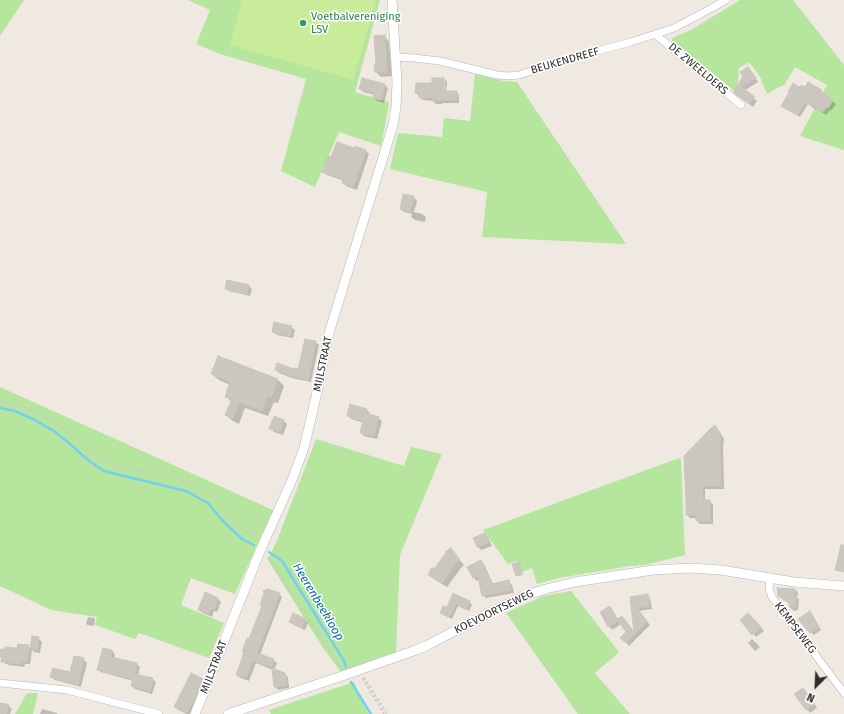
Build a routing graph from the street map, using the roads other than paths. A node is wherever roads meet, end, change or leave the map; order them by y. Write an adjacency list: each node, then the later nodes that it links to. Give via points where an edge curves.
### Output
1 (392, 0): 4 (street, MIJLSTRAAT)
2 (726, 0): 3 (street, BEUKENDREEF, via 687,22)
3 (656, 34): 4 (street, BEUKENDREEF, via 519,75 497,75 440,61); 5 (street, DE ZWEELDERS)
4 (396, 57): 11 (street, MIJLSTRAAT, via 396,107 393,124 329,333 304,448)
5 (741, 105)
6 (770, 579): 7 (street, KOEVOORTSEWEG); 9 (street, KEMPSEWEG, via 769,589 772,597); 12 (street, KOEVOORTSEWEG, via 721,570 690,568 653,570 546,589 524,596 428,645 345,676)
7 (844, 586)
8 (0, 683): 10 (street, via 67,690)
9 (844, 693)
10 (159, 714)
11 (195, 714)
12 (228, 714)

